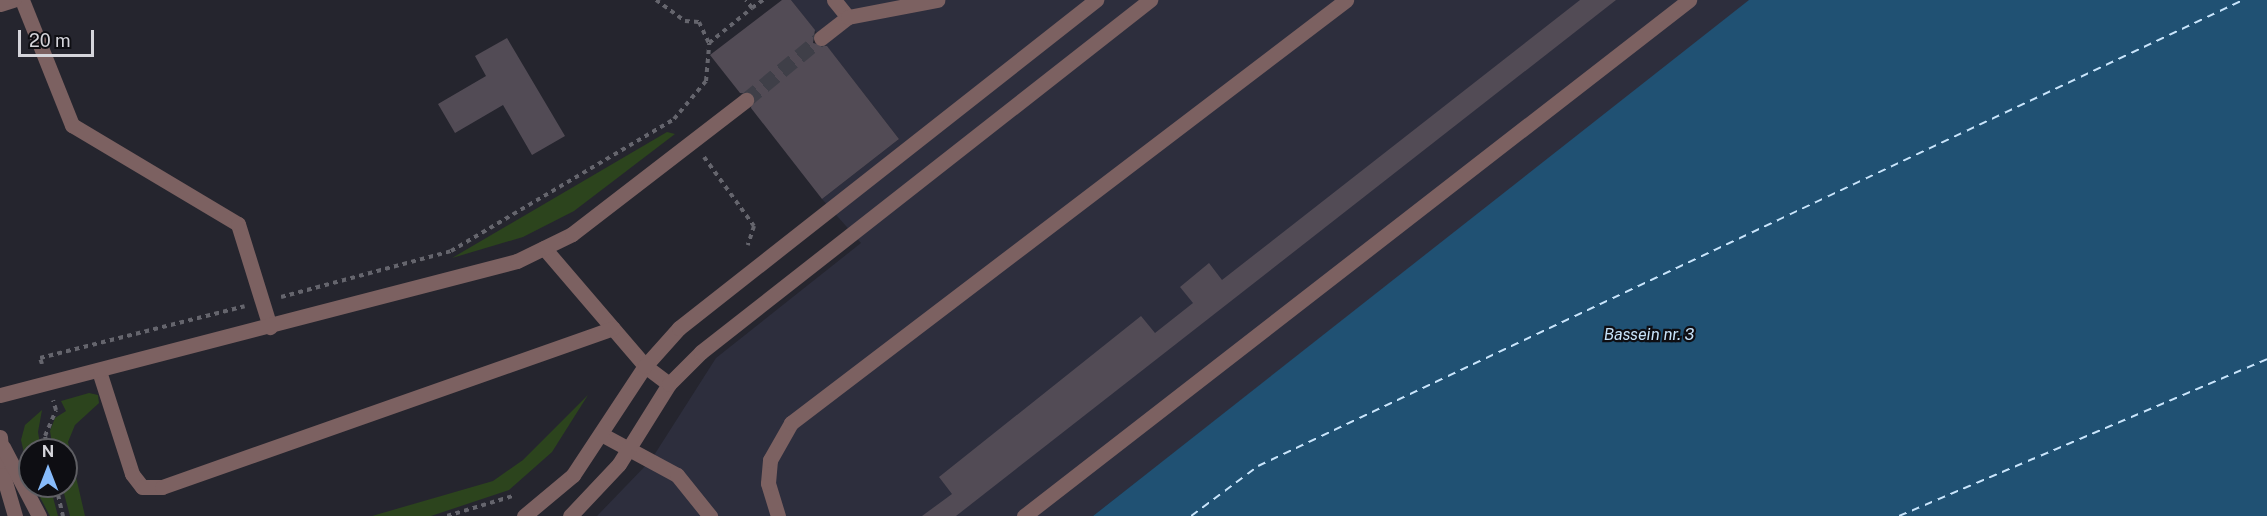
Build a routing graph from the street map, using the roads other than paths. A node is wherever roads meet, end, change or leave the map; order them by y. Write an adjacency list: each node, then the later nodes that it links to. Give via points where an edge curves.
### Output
1 (13, 0): 9 (street)
2 (22, 0): 14 (street, via 72,124 238,224)
3 (834, 0): 10 (street)
4 (937, 0): 10 (street)
5 (1096, 0): 16 (street, via 679,328)
6 (1150, 0): 18 (street, via 702,352)
7 (1346, 0): 28 (street, via 791,423 770,460 768,483)
8 (1689, 0): 29 (street)
9 (0, 4)
10 (848, 17): 11 (street)
11 (821, 38)
12 (746, 100): 13 (street, via 572,234)
13 (544, 248): 14 (street, via 517,261); 15 (street)
14 (270, 327): 17 (street)
15 (613, 328): 16 (street); 17 (street, via 162,487 141,487 132,474)
16 (645, 366): 18 (street); 20 (street)
17 (99, 371): 19 (street)
18 (669, 384): 22 (street)
19 (0, 395)
20 (601, 434): 22 (street); 25 (street, via 573,475)
21 (1, 441): 23 (street, via 3,475); 24 (street)
22 (629, 448): 26 (street); 27 (street, via 677,475)
23 (15, 516)
24 (39, 516)
25 (524, 516)
26 (570, 516)
27 (710, 516)
28 (778, 516)
29 (1024, 516)

